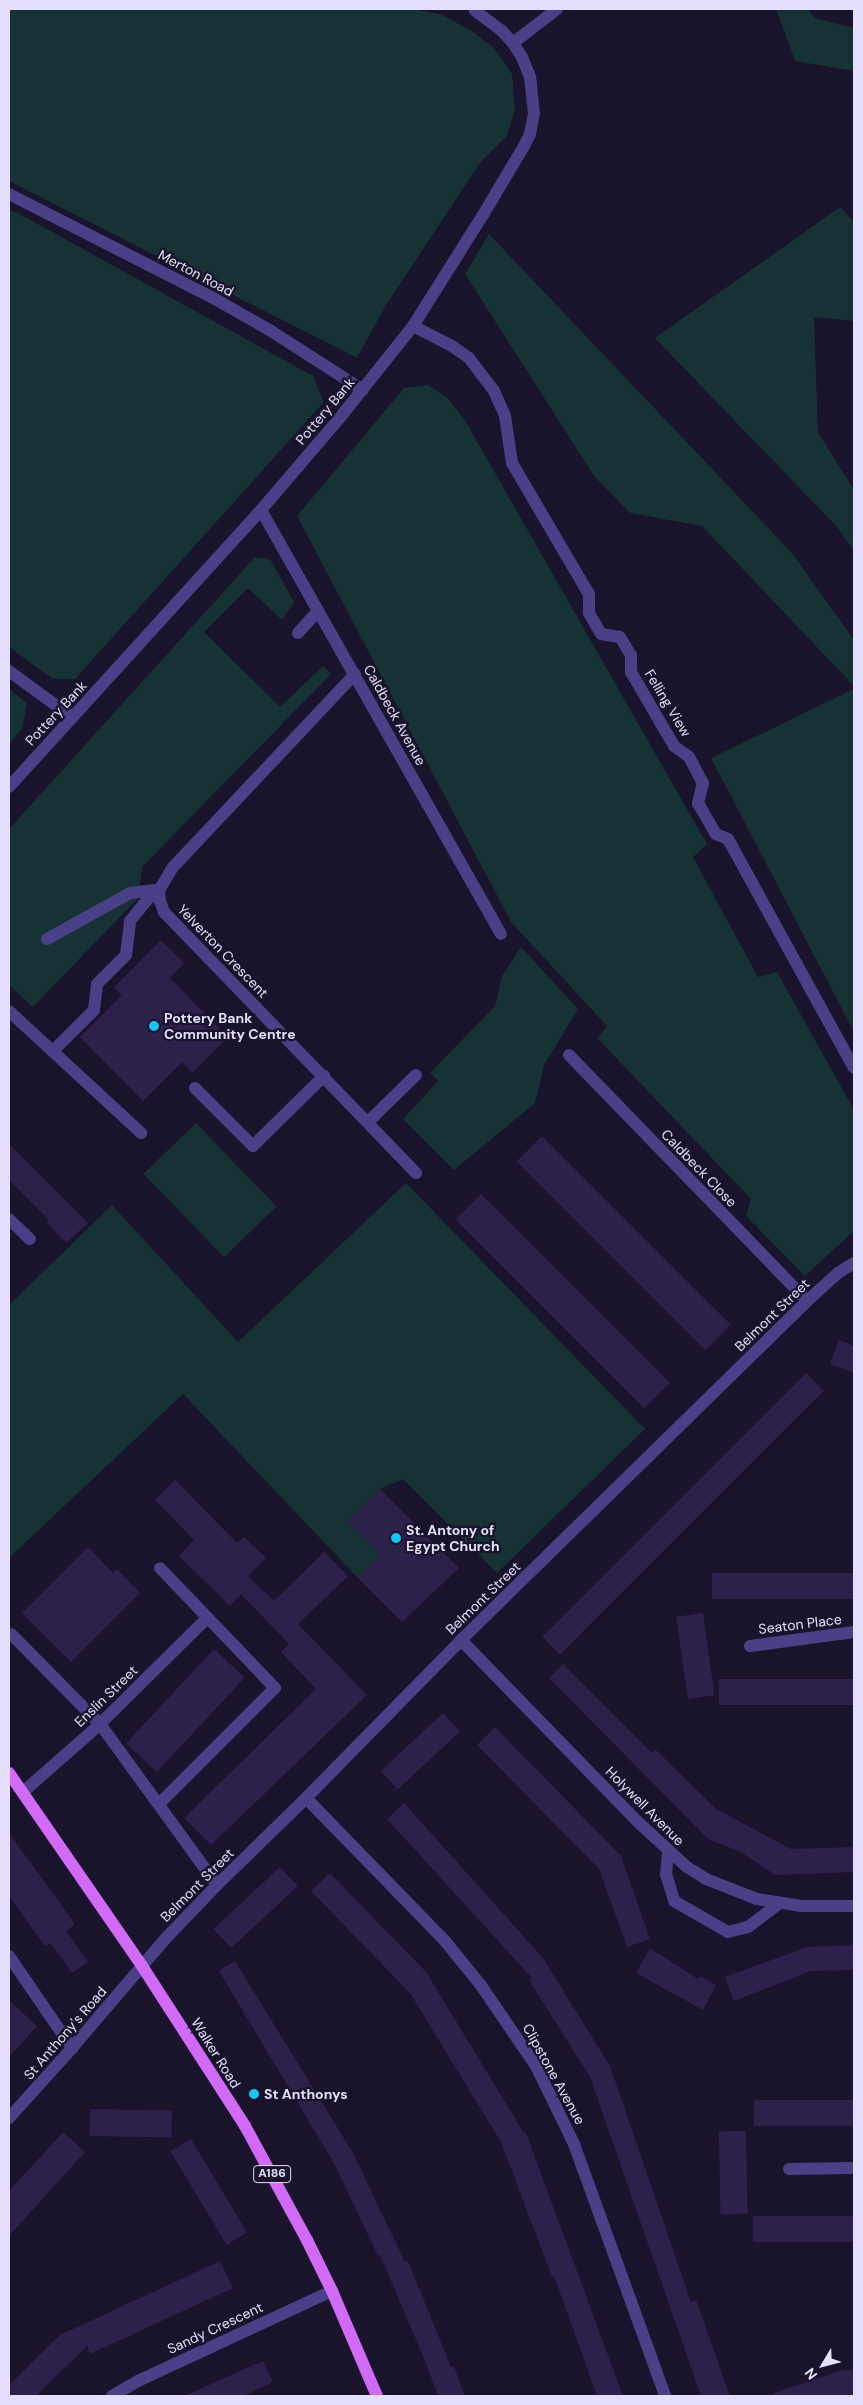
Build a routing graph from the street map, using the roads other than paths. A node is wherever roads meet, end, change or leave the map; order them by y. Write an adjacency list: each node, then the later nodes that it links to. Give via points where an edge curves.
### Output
1 (557, 9): 3 (street)
2 (475, 11): 3 (street, Pottery Bank)
3 (513, 43): 5 (street, Pottery Bank, via 530,77 534,114 530,134)
4 (9, 194): 6 (street, Merton Road, via 215,299)
5 (413, 326): 6 (street, Pottery Bank); 20 (street, Felling View, via 469,358 494,392 505,416 512,463 589,594 589,613 601,634 620,637 631,654 632,672 674,746 689,757 703,783 698,802 716,834 728,838)
6 (363, 390): 7 (street, Pottery Bank)
7 (261, 510): 8 (street, Caldbeck Avenue); 12 (street, Pottery Bank)
8 (318, 611): 9 (street); 11 (street, Caldbeck Avenue)
9 (298, 633)
10 (9, 671): 12 (street)
11 (355, 674): 14 (street, via 173,867); 15 (street, Caldbeck Avenue)
12 (73, 718): 13 (street, Pottery Bank)
13 (9, 787)
14 (157, 890): 16 (street, via 130,893); 18 (street, via 130,921 126,955 97,984 94,1010); 22 (street, Yelverton Crescent, via 164,912)
15 (500, 934)
16 (47, 939)
17 (9, 1012): 18 (street)
18 (53, 1051): 25 (street)
19 (569, 1055): 30 (street, Caldbeck Close)
20 (854, 1068)
21 (416, 1075): 24 (street)
22 (324, 1076): 23 (street, via 253,1146); 24 (street, Yelverton Crescent)
23 (195, 1088)
24 (368, 1122): 26 (street, Yelverton Crescent)
25 (141, 1133)
26 (416, 1173)
27 (9, 1219): 28 (street)
28 (30, 1240)
29 (854, 1263): 30 (street, Belmont Street)
30 (807, 1301): 35 (street, Belmont Street)
31 (160, 1568): 32 (street)
32 (207, 1618): 37 (street, Enslin Street); 41 (street, via 275,1688)
33 (854, 1632): 36 (street, Seaton Place)
34 (11, 1634): 37 (street)
35 (461, 1640): 40 (street, Belmont Street); 42 (street, Holywell Avenue)
36 (750, 1646)
37 (100, 1724): 39 (street, Enslin Street); 41 (street)
38 (9, 1772): 39 (main road, Walker Road / A186)
39 (23, 1792): 47 (main road, Walker Road / A186)
40 (306, 1798): 43 (street, Belmont Street); 55 (street, Clipstone Avenue, via 445,1941 480,1984 536,2066 574,2144)
41 (159, 1804): 43 (street)
42 (668, 1852): 44 (street, Holywell Avenue, via 706,1880 757,1900); 44 (street, via 666,1874 674,1901 728,1932 748,1927)
43 (217, 1885): 47 (street, Belmont Street)
44 (779, 1904): 45 (street, Holywell Avenue)
45 (854, 1906)
46 (9, 1956): 48 (street)
47 (142, 1966): 48 (street, St Anthony's Road); 52 (main road, Walker Road / A186, via 244,2126 280,2188)
48 (72, 2048): 49 (street, St Anthony's Road)
49 (9, 2118)
50 (854, 2168): 51 (street)
51 (789, 2169)
52 (332, 2291): 53 (street, Sandy Crescent); 54 (main road, Walker Road / A186)
53 (112, 2396)
54 (377, 2396)
55 (665, 2396)

